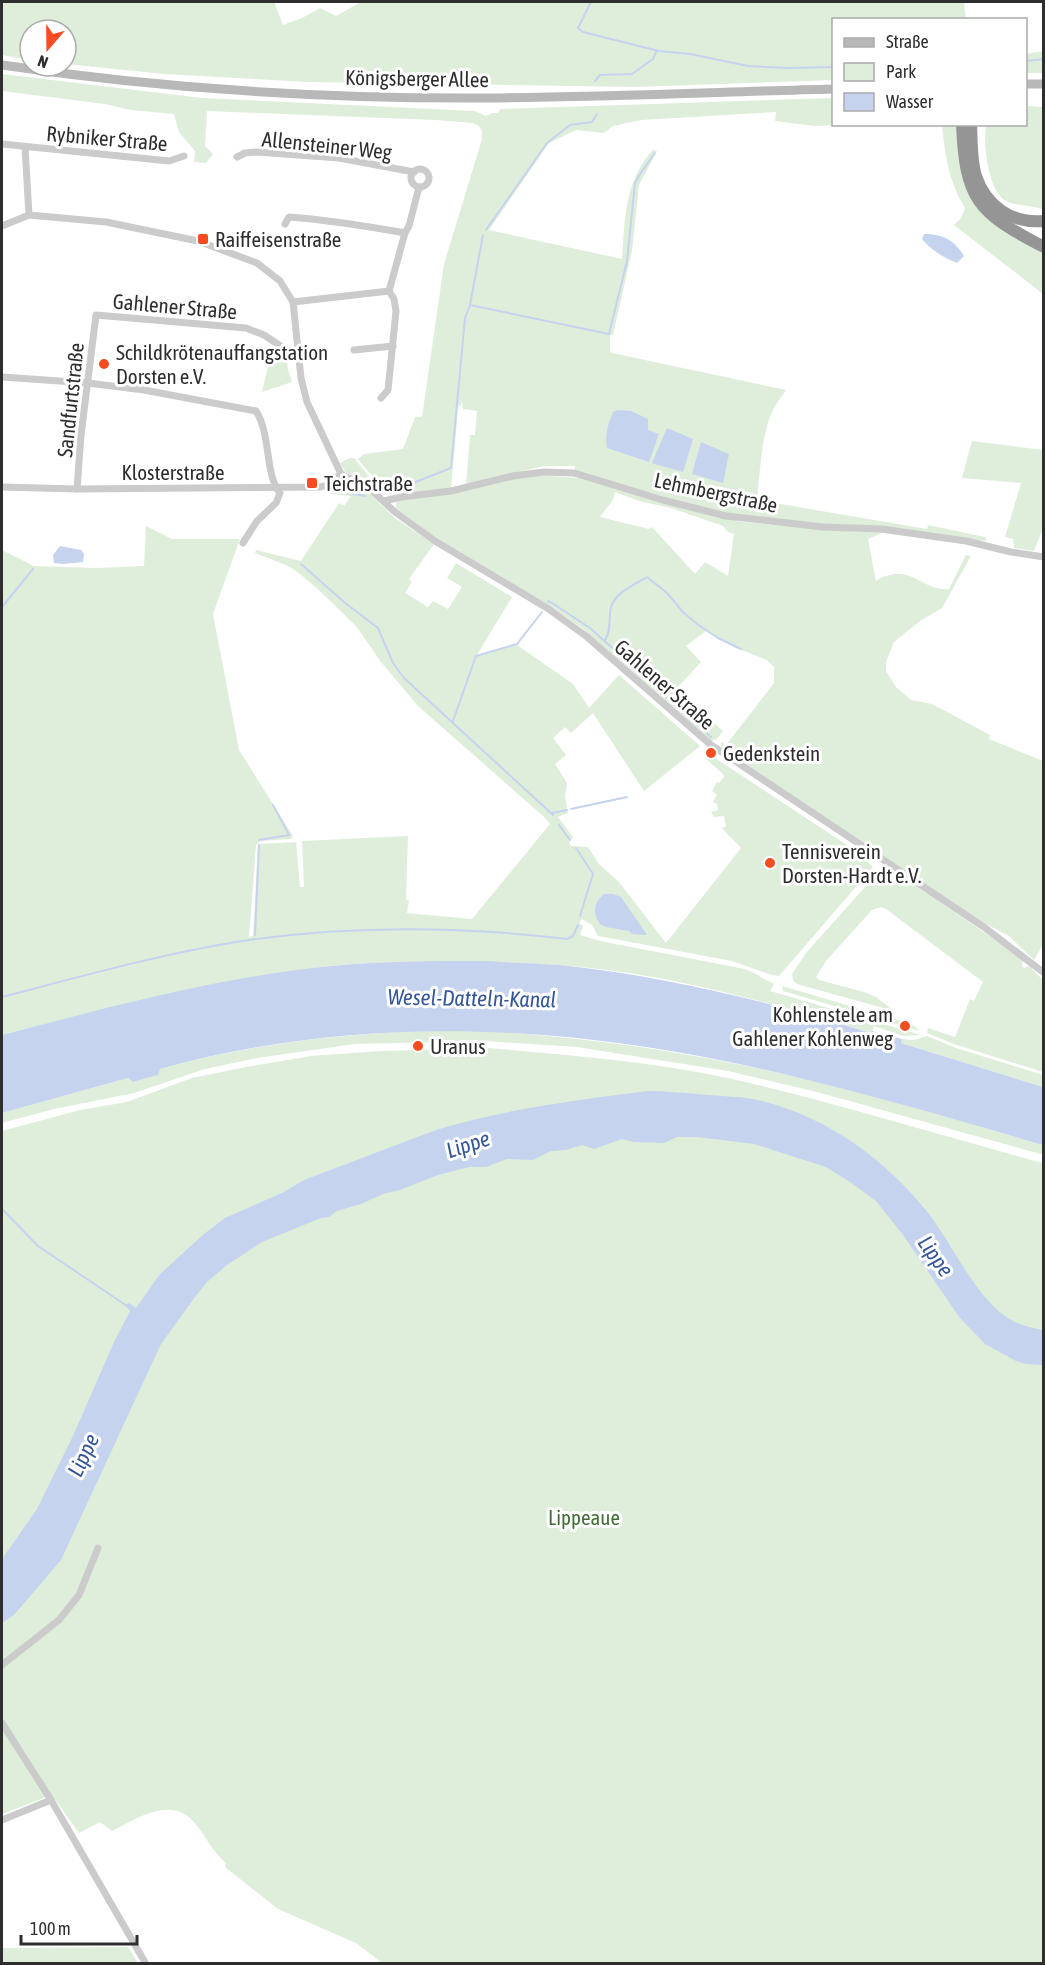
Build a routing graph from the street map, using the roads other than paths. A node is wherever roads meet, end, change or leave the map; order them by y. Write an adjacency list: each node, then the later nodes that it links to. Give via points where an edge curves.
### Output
1 (2, 65): 4 (main road, Königsberger Allee, via 266,93 489,98)
2 (1027, 84): 3 (main road)
3 (1044, 84)
4 (832, 89)
5 (962, 126): 18 (highway, via 969,182 979,202 997,221)
6 (971, 126): 14 (highway, via 976,175 987,198 1004,213 1023,221)
7 (2, 144): 8 (street, Rybniker Straße)
8 (25, 147): 9 (street, Rybniker Straße, via 169,161); 13 (street, Rybniker Straße)
9 (184, 156)
10 (237, 158): 11 (street, Allensteiner Weg, via 257,152 339,158)
11 (414, 172): 12 (street, via 413,183); 12 (street, via 422,170 429,175 427,184)
12 (419, 187): 17 (street)
13 (29, 215): 16 (street); 20 (street, via 106,222 201,242 257,263 280,281)
14 (1044, 221)
15 (285, 224): 17 (street, via 288,217 308,218)
16 (2, 226)
17 (405, 233): 19 (street)
18 (1044, 247)
19 (389, 291): 20 (street); 22 (street, via 396,311)
20 (293, 302): 28 (street, via 307,402)
21 (96, 315): 23 (street, Gahlener Straße, via 246,328); 26 (street, Sandfurtstraße)
22 (393, 346): 24 (street); 27 (street, via 388,390)
23 (282, 347)
24 (354, 350)
25 (2, 377): 26 (street)
26 (88, 383): 30 (street, via 255,411 268,449); 31 (street, Sandfurtstraße)
27 (381, 398)
28 (340, 474): 30 (street, Klosterstraße, via 320,487); 32 (street, Gahlener Straße)
29 (2, 487): 31 (street, Klosterstraße)
30 (274, 487): 31 (street, Klosterstraße); 33 (street, via 279,494 276,503 257,521)
31 (77, 489)
32 (384, 501): 34 (street, Lehmbergstraße, via 513,476 574,473 726,516 881,529); 35 (street, Gahlener Straße, via 435,541 586,636 711,745 984,927)
33 (243, 543)
34 (1044, 557)
35 (1044, 973)
36 (98, 1548): 37 (street, via 79,1596 59,1620)
37 (2, 1665)
38 (2, 1723): 39 (street)
39 (51, 1800): 40 (street); 41 (street)
40 (2, 1820)
41 (146, 1964)

